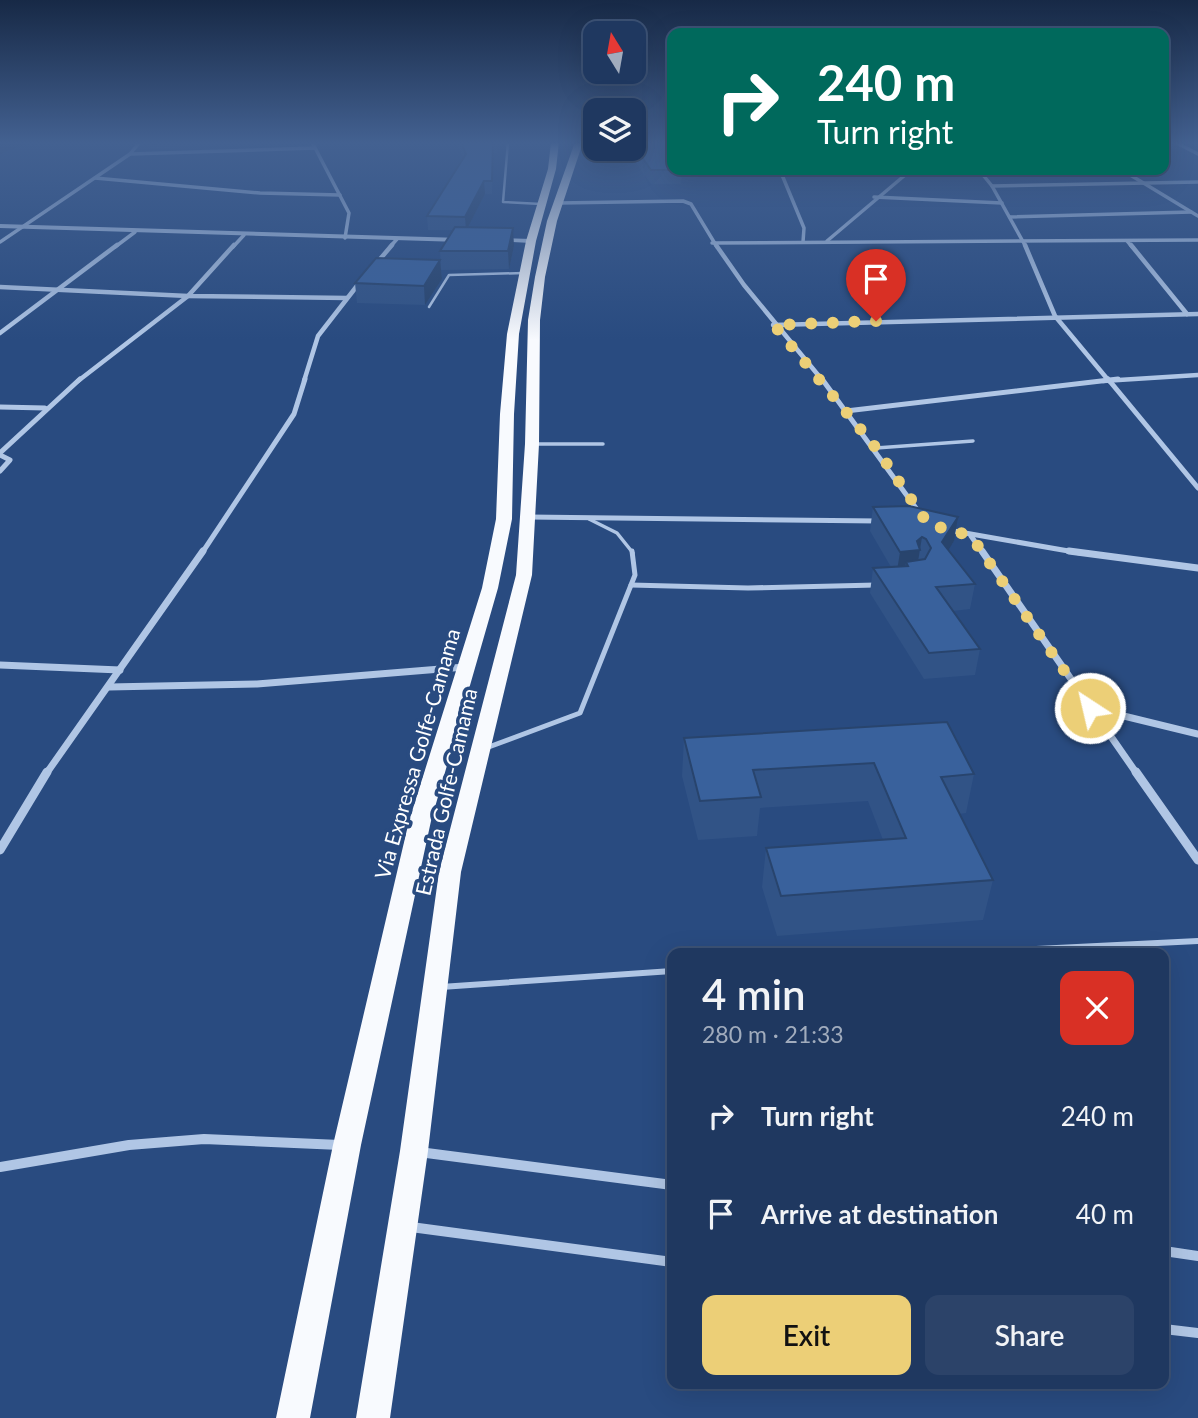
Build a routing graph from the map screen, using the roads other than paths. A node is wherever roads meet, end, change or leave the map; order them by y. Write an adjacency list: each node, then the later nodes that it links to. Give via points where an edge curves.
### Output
1 (51, 208): 14 (street)
2 (347, 208): 17 (street)
3 (540, 208): 22 (highway, Via Expressa Golfe-Camama)
4 (558, 208): 48 (highway, Estrada Golfe-Camama, via 543,260 534,320)
5 (692, 208): 28 (street)
6 (796, 208): 27 (street, via 804,228)
7 (864, 208): 23 (street)
8 (1005, 208): 12 (street)
9 (1185, 208): 10 (street)
10 (1191, 212): 11 (street); 12 (street)
11 (1198, 216)
12 (1010, 217): 24 (street)
13 (0, 226): 14 (street)
14 (24, 227): 15 (street); 26 (street)
15 (135, 232): 16 (street); 33 (street)
16 (244, 235): 17 (street); 34 (street)
17 (345, 238): 18 (street)
18 (397, 239): 19 (street); 29 (street)
19 (464, 240)
20 (491, 240): 22 (street)
21 (1198, 240): 25 (street)
22 (531, 241): 30 (highway, Via Expressa Golfe-Camama)
23 (827, 241): 24 (street); 27 (street)
24 (1023, 241): 25 (street); 39 (street)
25 (1127, 241): 38 (street)
26 (0, 242)
27 (803, 242): 28 (street)
28 (712, 243): 40 (street)
29 (372, 268)
30 (524, 273): 36 (lane, via 449,275); 64 (highway, Via Expressa Golfe-Camama, via 513,334 504,519)
31 (363, 278): 35 (street)
32 (0, 287): 33 (street)
33 (56, 290): 34 (street); 41 (street)
34 (188, 296): 35 (street); 45 (street)
35 (347, 298): 65 (street, via 318,335 294,414)
36 (429, 307)
37 (1198, 313): 38 (street)
38 (1187, 314): 39 (street)
39 (1055, 316): 40 (street); 43 (street)
40 (774, 325): 46 (street)
41 (0, 333)
42 (1198, 375): 43 (street)
43 (1111, 381): 46 (street); 53 (street)
44 (0, 407): 45 (street)
45 (45, 408): 51 (street)
46 (846, 411): 50 (street)
47 (973, 441): 50 (lane)
48 (532, 444): 49 (lane); 54 (highway, Estrada Golfe-Camama)
49 (603, 444)
50 (876, 448): 57 (street)
51 (0, 454): 52 (street, via 10,460)
52 (0, 471)
53 (1198, 488)
54 (529, 517): 55 (street); 69 (highway, Estrada Golfe-Camama, via 524,575)
55 (586, 517): 56 (street); 62 (lane, via 615,531 633,550 637,562)
56 (889, 522)
57 (928, 524)
58 (939, 527): 59 (street)
59 (971, 536): 60 (street); 67 (street)
60 (1198, 568)
61 (888, 584): 62 (lane)
62 (631, 585): 69 (lane, via 580,713)
63 (0, 666): 65 (street)
64 (468, 666): 66 (street, via 257,684); 76 (highway, Via Expressa Golfe-Camama, via 420,821)
65 (120, 670): 66 (street)
66 (109, 687): 70 (street, via 48,770)
67 (1090, 708): 68 (street); 71 (street)
68 (1198, 734)
69 (479, 750): 75 (highway, Estrada Golfe-Camama, via 450,872)
70 (0, 850)
71 (1198, 860)
72 (1198, 941): 73 (lane)
73 (1057, 948)
74 (667, 971): 75 (lane)
75 (435, 988): 77 (highway, Estrada Golfe-Camama)
76 (347, 1145): 78 (street, via 204,1139 129,1145); 86 (highway, Via Expressa Golfe-Camama)
77 (414, 1151): 79 (street); 80 (highway, Estrada Golfe-Camama)
78 (0, 1167)
79 (667, 1184)
80 (403, 1226): 83 (street); 87 (highway, Estrada Golfe-Camama)
81 (1169, 1252): 82 (street)
82 (1198, 1255)
83 (667, 1261)
84 (1169, 1330): 85 (street)
85 (1198, 1333)
86 (293, 1418)
87 (373, 1418)

